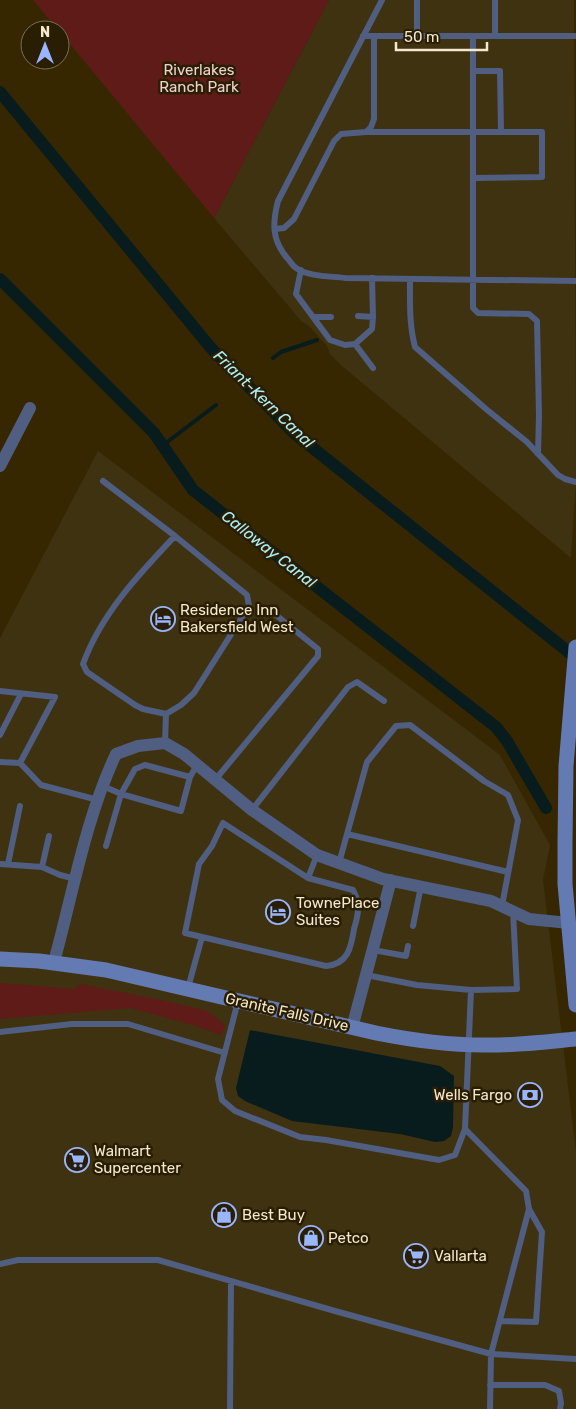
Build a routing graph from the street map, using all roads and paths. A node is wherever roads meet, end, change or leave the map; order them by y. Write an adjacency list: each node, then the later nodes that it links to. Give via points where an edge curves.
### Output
1 (382, 0): 4 (lane)
2 (417, 0): 6 (lane)
3 (495, 0): 8 (lane)
4 (363, 36): 5 (lane); 15 (lane, via 278,201)
5 (374, 36): 6 (lane); 11 (lane, via 374,119)
6 (417, 36): 7 (lane)
7 (473, 36): 8 (lane); 10 (lane)
8 (495, 36): 9 (lane)
9 (576, 36)
10 (473, 71): 12 (lane); 13 (lane, via 500,71)
11 (366, 132): 12 (lane); 15 (lane, via 341,134 334,140 294,219 284,228)
12 (474, 132): 13 (lane); 14 (lane)
13 (501, 132): 14 (lane, via 542,132 542,178)
14 (474, 178): 19 (lane)
15 (275, 229): 16 (lane, via 279,249)
16 (301, 270): 17 (lane, via 345,278); 22 (lane, via 296,294)
17 (372, 278): 18 (lane); 24 (lane)
18 (410, 279): 19 (lane); 28 (lane, via 409,315 416,347)
19 (474, 279): 20 (lane); 28 (lane, via 475,311 529,314 537,321)
20 (576, 281)
21 (358, 316): 24 (lane)
22 (313, 317): 23 (lane); 25 (lane, via 330,340)
23 (331, 317)
24 (373, 317): 25 (lane, via 372,329)
25 (355, 344): 26 (lane)
26 (373, 368)
27 (30, 408): 29 (street)
28 (538, 454): 31 (lane, via 558,475)
29 (0, 466)
30 (103, 481): 32 (lane)
31 (576, 482)
32 (175, 536): 38 (lane, via 247,595 249,606 194,693); 38 (lane, via 116,604 90,643 83,664 87,672 135,705)
33 (276, 615): 45 (lane, via 318,649 318,656)
34 (576, 647): 65 (street, via 566,766 565,884)
35 (0, 691): 36 (lane)
36 (21, 694): 39 (lane); 42 (lane, via 55,697)
37 (384, 701): 50 (lane, via 357,682 348,687)
38 (166, 714): 40 (lane)
39 (0, 734)
40 (165, 743): 43 (street); 46 (street, via 138,746 116,754)
41 (0, 762): 42 (lane)
42 (20, 763): 48 (lane, via 41,785)
43 (197, 765): 44 (lane); 45 (street)
44 (190, 777): 47 (lane, via 145,765 135,769); 47 (lane, via 181,811)
45 (215, 780): 50 (street)
46 (102, 786): 47 (lane); 48 (street)
47 (121, 794): 53 (lane)
48 (98, 800): 61 (street)
49 (20, 806): 57 (lane)
50 (252, 810): 54 (street)
51 (347, 834): 55 (lane); 59 (lane); 59 (lane, via 367,762 396,726 410,725 484,781 508,795 518,820)
52 (49, 836): 58 (lane)
53 (106, 846)
54 (316, 855): 55 (street); 60 (lane)
55 (339, 863): 62 (street)
56 (0, 864): 57 (lane)
57 (8, 864): 58 (lane)
58 (42, 867): 61 (lane)
59 (508, 872): 64 (lane)
60 (308, 878): 67 (lane, via 223,824 199,864 185,933); 67 (lane, via 353,890 357,899 351,947 334,966)
61 (76, 879): 71 (street)
62 (391, 880): 63 (street); 69 (street)
63 (421, 886): 64 (street, via 491,901); 66 (lane)
64 (507, 909): 65 (street, via 529,919); 74 (lane, via 517,989)
65 (569, 923): 76 (street)
66 (413, 926)
67 (202, 937): 73 (lane)
68 (408, 946): 69 (lane, via 406,956)
69 (372, 950): 72 (street)
70 (0, 959): 71 (street, Granite Falls Drive)
71 (54, 962): 73 (street, Granite Falls Drive)
72 (366, 974): 74 (lane, via 417,985); 77 (street)
73 (188, 989): 75 (street, Granite Falls Drive)
74 (471, 990): 80 (lane)
75 (238, 1001): 77 (street, Granite Falls Drive); 81 (lane)
76 (576, 1005)
77 (352, 1028): 80 (street, Granite Falls Drive, via 416,1040)
78 (0, 1032): 81 (lane, via 72,1024 128,1024)
79 (576, 1039): 80 (street, Granite Falls Drive)
80 (467, 1045): 82 (lane)
81 (225, 1053): 82 (lane, via 218,1079 222,1100 235,1111 300,1137 439,1160 456,1155)
82 (465, 1129): 83 (lane, via 526,1191)
83 (529, 1209): 86 (lane); 86 (lane, via 542,1232 536,1322)
84 (0, 1264): 85 (lane, via 18,1260 158,1260)
85 (231, 1281): 87 (lane); 90 (lane)
86 (500, 1321): 87 (lane)
87 (491, 1354): 88 (lane); 89 (lane)
88 (576, 1359)
89 (490, 1385): 91 (lane); 92 (lane, via 545,1385 559,1391)
90 (230, 1409)
91 (490, 1409)
92 (560, 1409)

